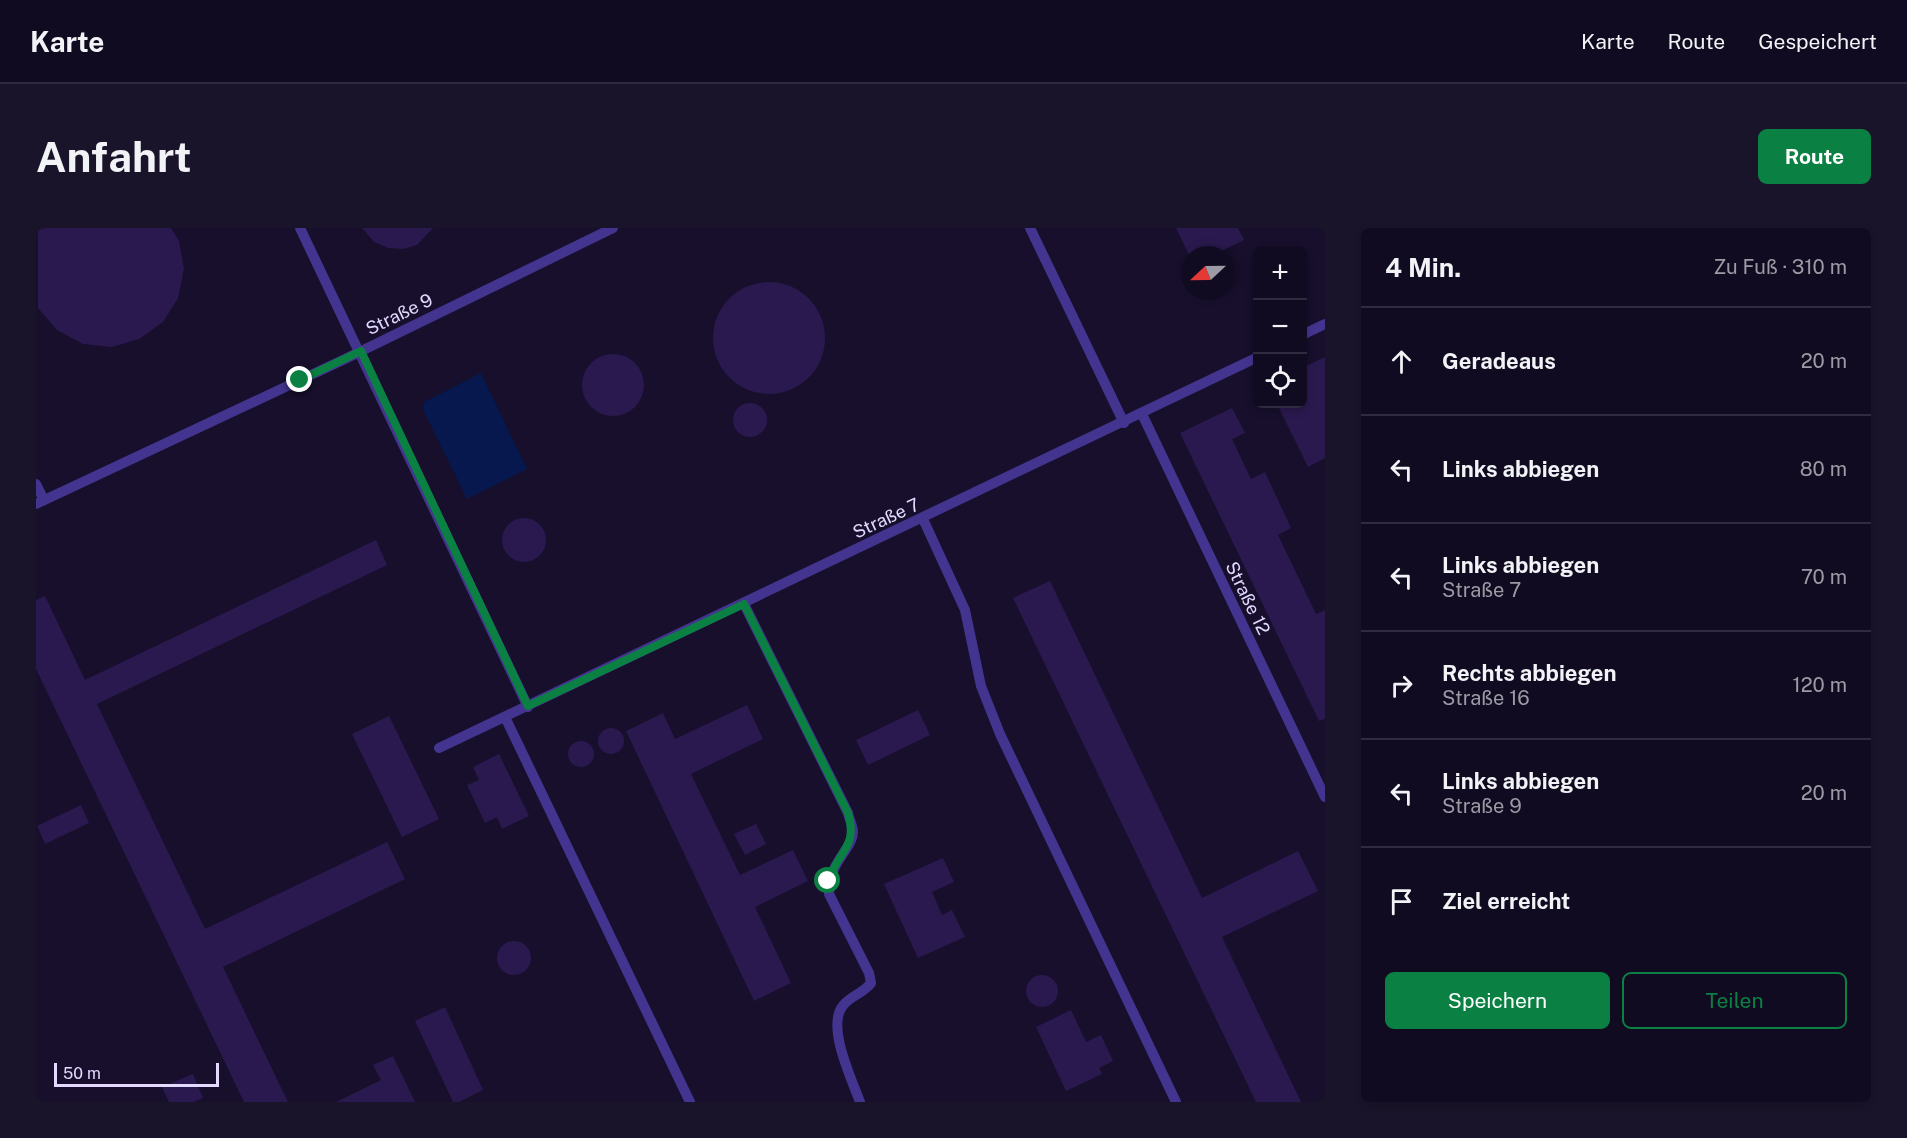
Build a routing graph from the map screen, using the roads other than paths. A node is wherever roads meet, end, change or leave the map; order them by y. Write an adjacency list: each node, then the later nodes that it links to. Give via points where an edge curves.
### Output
1 (300, 228): 6 (lane)
2 (613, 228): 6 (lane, Straße 9)
3 (1030, 228): 9 (lane)
4 (1325, 324): 5 (lane)
5 (1307, 333)
6 (361, 351): 11 (lane, Straße 9); 14 (lane)
7 (1253, 359): 8 (lane, Straße 7)
8 (1142, 414): 9 (lane, Straße 7); 17 (lane, Straße 12)
9 (1124, 423): 12 (lane, Straße 7)
10 (36, 484): 11 (lane)
11 (40, 502)
12 (923, 519): 13 (lane, Straße 7); 20 (lane, via 965,610 981,686 1000,734)
13 (744, 604): 14 (lane, Straße 7); 19 (lane, via 853,830 828,881 829,894 869,973 870,983 841,1008 837,1023 843,1055)
14 (528, 706): 15 (lane, Straße 7)
15 (505, 717): 16 (lane, Straße 7); 18 (lane)
16 (440, 748)
17 (1325, 796)
18 (690, 1102)
19 (860, 1102)
20 (1176, 1102)

